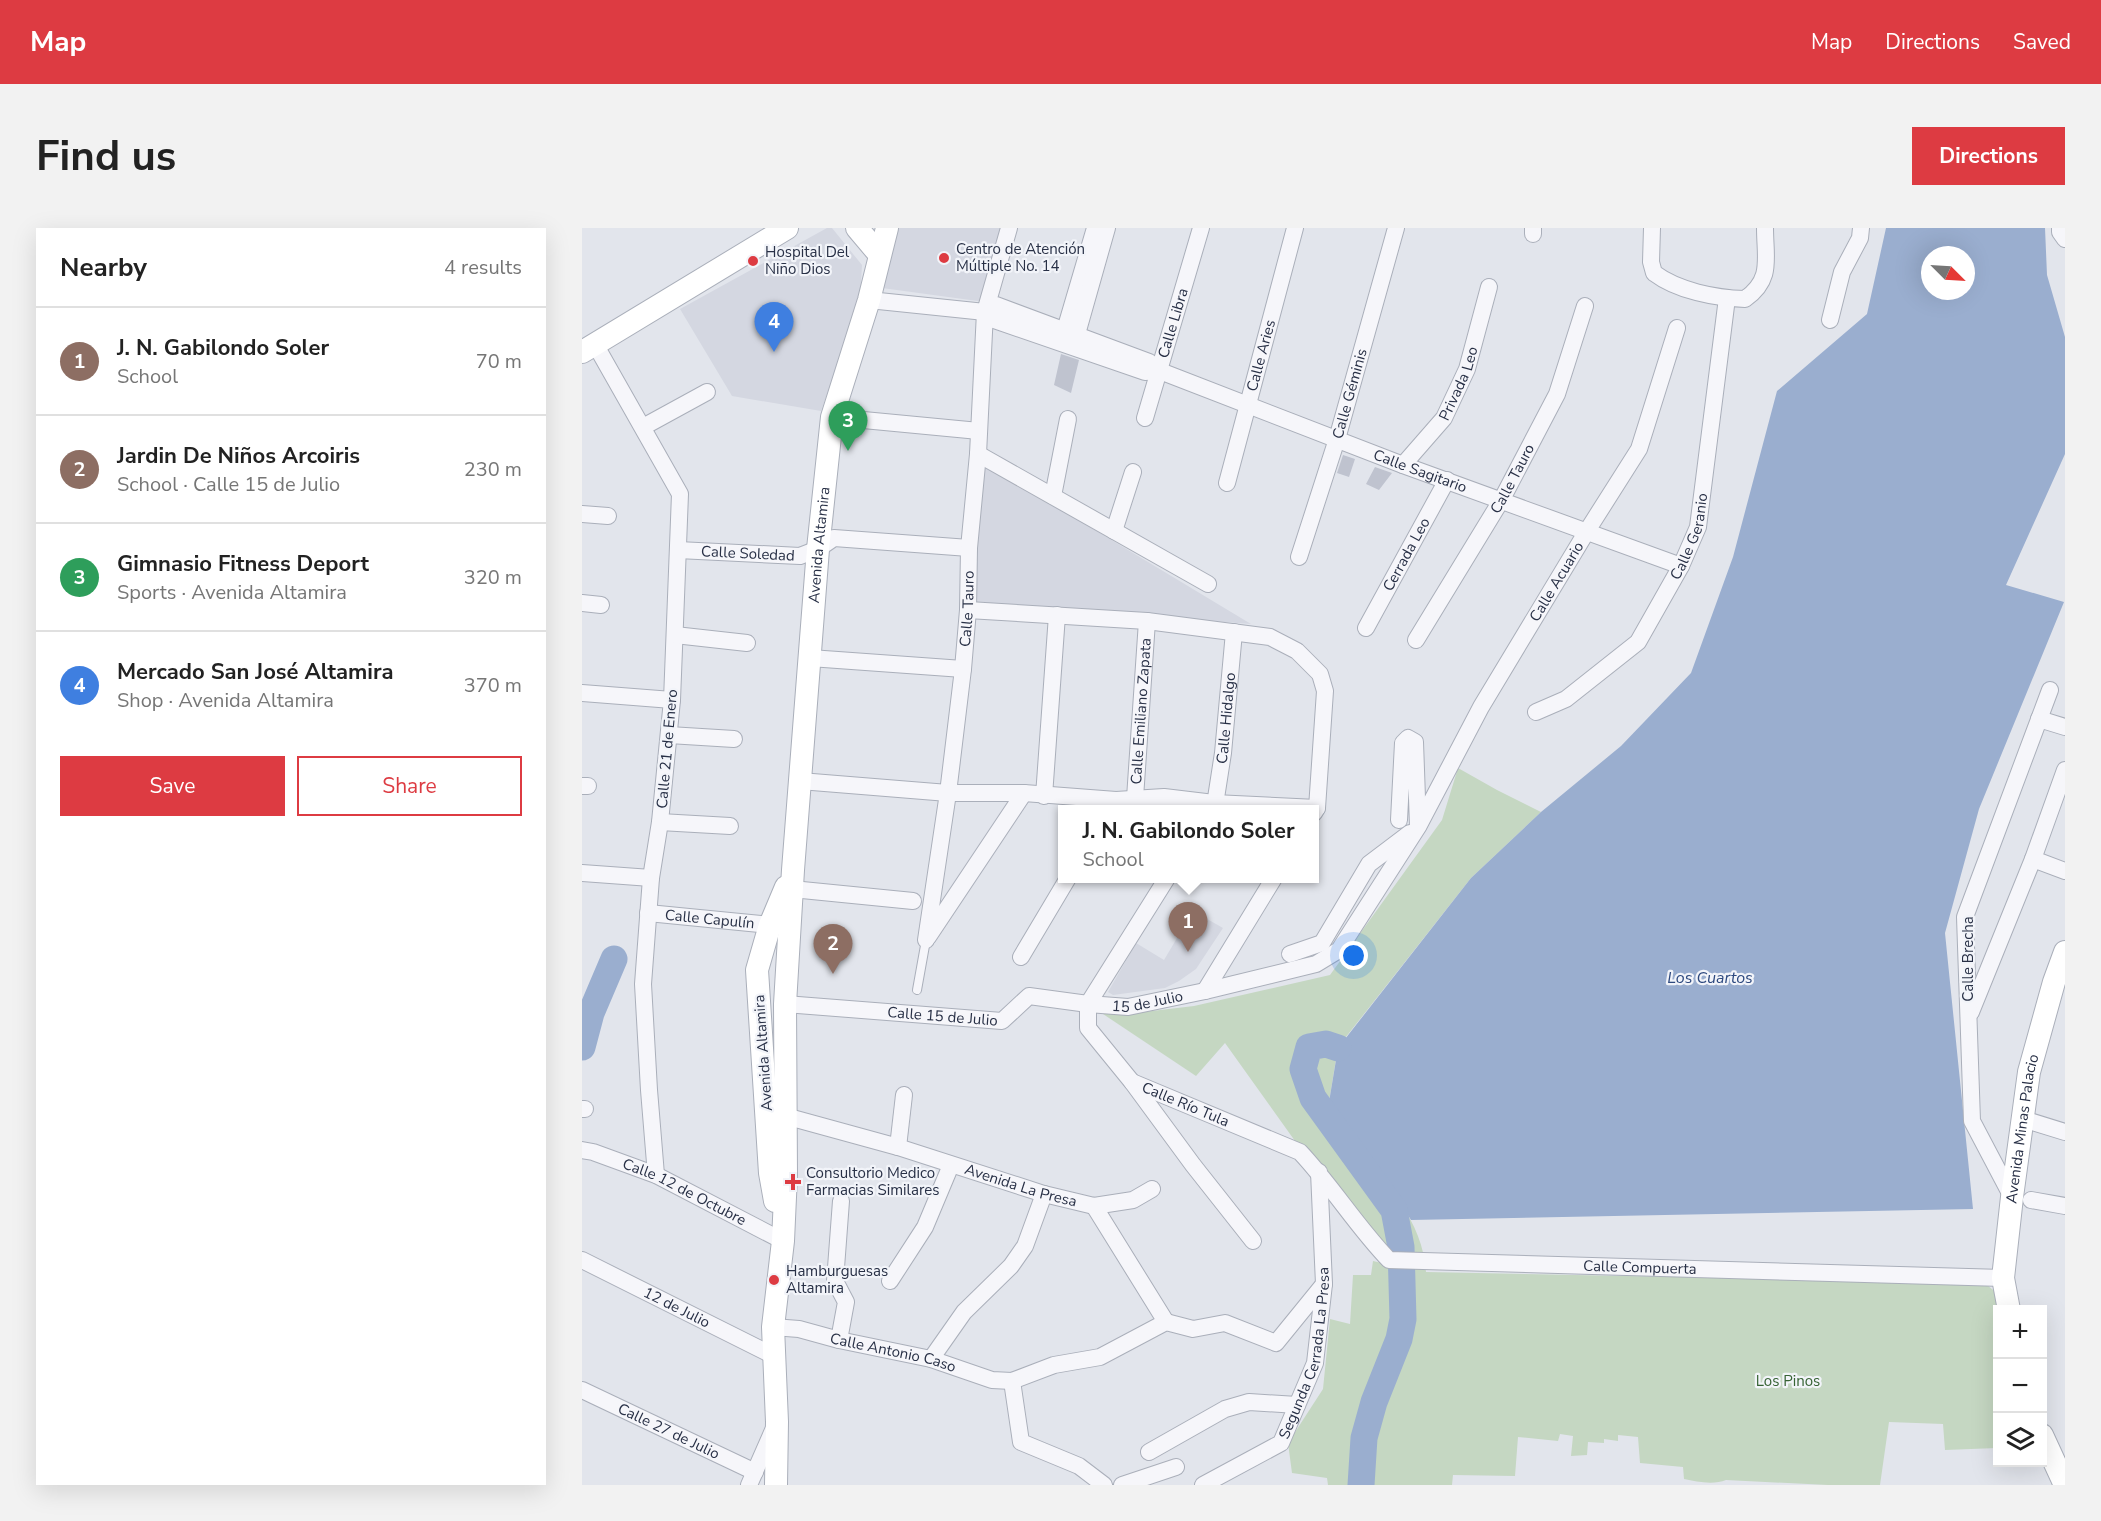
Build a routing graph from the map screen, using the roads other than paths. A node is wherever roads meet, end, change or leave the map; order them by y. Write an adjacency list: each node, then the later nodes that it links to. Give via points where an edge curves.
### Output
1 (787, 228): 24 (street)
2 (856, 228): 15 (street)
3 (887, 228): 15 (street, Avenida Altamira)
4 (1009, 228): 20 (street, Calle Tauro)
5 (1095, 228): 23 (street)
6 (1107, 228): 23 (street)
7 (1201, 228): 25 (street, Calle Libra)
8 (1295, 228): 27 (street, Calle Aries)
9 (1396, 228): 33 (street, Calle Géminis)
10 (1652, 228): 17 (street, via 1654,273 1677,286)
11 (1765, 228): 17 (street, via 1762,283 1745,299)
12 (1861, 228): 21 (street, via 1860,238 1842,272)
13 (2060, 228): 14 (street)
14 (2065, 239)
15 (879, 254): 18 (street, Avenida Altamira)
16 (1489, 286): 35 (street, Privada Leo, via 1467,369 1444,418)
17 (1727, 298): 49 (street, Calle Geranio, via 1698,528)
18 (869, 300): 20 (street); 28 (street, Avenida Altamira)
19 (1585, 306): 40 (street, Calle Tauro, via 1557,394)
20 (985, 312): 23 (street, Calle Sagitario, via 996,305); 25 (street, Calle Sagitario, via 994,320 1145,372); 32 (street, Calle Tauro)
21 (1830, 320)
22 (1677, 328): 44 (street, Calle Acuario, via 1639,449)
23 (1071, 332): 25 (street, Calle Sagitario, via 1149,362)
24 (589, 348): 31 (street, Calle 21 de Enero)
25 (1160, 371): 27 (street, Calle Sagitario); 29 (street, Calle Libra)
26 (708, 392): 31 (street)
27 (1250, 405): 33 (street, Calle Sagitario); 38 (street, Calle Aries)
28 (832, 417): 32 (street); 46 (street, Avenida Altamira)
29 (1145, 418)
30 (1068, 419): 39 (street)
31 (644, 427): 47 (street, Calle 21 de Enero, via 680,494)
32 (979, 431): 34 (street, Calle Tauro)
33 (1337, 439): 35 (street, Calle Sagitario); 48 (street, Calle Géminis)
34 (978, 454): 39 (street); 45 (street, Calle Tauro)
35 (1403, 465): 37 (street, Calle Sagitario)
36 (1133, 472): 43 (street)
37 (1447, 480): 40 (street, Calle Sagitario); 56 (street, Cerrada Leo)
38 (1227, 483)
39 (1053, 496): 43 (street)
40 (1502, 500): 44 (street, Calle Sagitario); 59 (street, Calle Tauro)
41 (582, 514): 42 (street)
42 (608, 516)
43 (1114, 531): 50 (street)
44 (1587, 531): 49 (street, Calle Sagitario); 84 (street, Calle Acuario, via 1481,707)
45 (969, 548): 46 (street, Calle Soledad, via 834,538); 53 (street, Calle Tauro)
46 (818, 549): 47 (street, Calle Soledad, via 800,556); 61 (street, Avenida Altamira)
47 (678, 550): 58 (street, Calle 21 de Enero)
48 (1299, 557)
49 (1681, 566): 66 (street, Calle Geranio, via 1638,642 1566,699)
50 (1208, 584)
51 (582, 603): 52 (street)
52 (601, 605)
53 (968, 610): 54 (street); 62 (street, Calle Tauro)
54 (1057, 615): 55 (street); 75 (street)
55 (1148, 621): 57 (street); 76 (street, Calle Emiliano Zapata)
56 (1366, 628)
57 (1234, 632): 79 (street, Calle Hidalgo, via 1223,753); 80 (street, via 1270,637 1298,651 1320,674 1325,691)
58 (675, 635): 60 (street); 65 (street, Calle 21 de Enero)
59 (1416, 640)
60 (747, 643)
61 (810, 658): 62 (street); 71 (street, Avenida Altamira)
62 (963, 669): 73 (street, Calle Tauro)
63 (2050, 690): 67 (street, Calle Brecha)
64 (582, 693): 65 (street)
65 (672, 700): 69 (street, Calle 21 de Enero)
66 (1536, 712)
67 (2039, 719): 68 (street); 105 (street, Calle Brecha, via 1965,917)
68 (2065, 727)
69 (669, 735): 70 (street); 82 (street, Calle 21 de Enero)
70 (734, 739)
71 (800, 781): 73 (street); 89 (street, Avenida Altamira)
72 (2063, 781): 85 (street)
73 (948, 793): 74 (street); 96 (street, Calle Tauro)
74 (1024, 794): 75 (street); 96 (street)
75 (1044, 796): 77 (street)
76 (1135, 798): 77 (street); 78 (street, Calle Emiliano Zapata, via 1164,797)
77 (1113, 805)
78 (1207, 805)
79 (1212, 805)
80 (1316, 805)
81 (1399, 820): 84 (street, via 1403,743 1408,738 1415,742)
82 (660, 822): 83 (street); 88 (street, Calle 21 de Enero)
83 (730, 826)
84 (1418, 827): 98 (street, via 1369,864 1322,943); 102 (street, Calle Acuario, via 1339,950 1316,964)
85 (2033, 860): 86 (street); 105 (street)
86 (2065, 871)
87 (582, 873): 88 (street)
88 (651, 878): 94 (street, Calle 21 de Enero)
89 (793, 880): 93 (street); 95 (street, Avenida Altamira); 103 (street, Avenida Altamira)
90 (1066, 883): 99 (street)
91 (1164, 883): 104 (street)
92 (1272, 883): 102 (street)
93 (913, 901)
94 (648, 913): 95 (street, Calle Capulín); 115 (street, Calle 21 de Enero, via 643,984)
95 (770, 925): 122 (street, Avenida Altamira, via 757,970 770,1173)
96 (926, 940): 101 (lane, Calle Tauro)
97 (2065, 952): 100 (street, Avenida Minas Palacio)
98 (1290, 954)
99 (1021, 957)
100 (2060, 983): 109 (street, Avenida Minas Palacio, via 2029,1072)
101 (917, 990)
102 (1205, 991): 104 (street, 15 de Julio, via 1128,1007)
103 (785, 1004): 104 (street, Calle 15 de Julio, via 1002,1020 1029,996); 108 (street, Avenida Altamira)
104 (1088, 1004): 106 (street, Calle Río Tula, via 1088,1028)
105 (1969, 1018): 118 (street, Calle Brecha, via 1972,1121)
106 (1132, 1082): 114 (street, Calle Río Tula, via 1300,1152); 123 (street)
107 (904, 1095): 111 (street)
108 (785, 1116): 111 (street, Avenida La Presa); 122 (street, Avenida Altamira)
109 (2022, 1119): 110 (street); 118 (street, Avenida Minas Palacio)
110 (2065, 1132)
111 (898, 1147): 113 (street, Avenida La Presa)
112 (588, 1151): 115 (street, Calle 12 de Octubre)
113 (951, 1165): 117 (street, Avenida La Presa); 126 (street, via 926,1227)
114 (1319, 1172): 125 (street, Calle Compuerta, via 1389,1260); 127 (street, Segunda Cerrada La Presa)
115 (657, 1175): 122 (street, Calle 12 de Octubre)
116 (1152, 1189): 120 (street, Avenida La Presa, via 1133,1200)
117 (1044, 1194): 120 (street, Avenida La Presa); 133 (street, via 1025,1246 1011,1266 964,1312)
118 (2021, 1198): 121 (street); 125 (street, Avenida Minas Palacio)
119 (841, 1201): 131 (street, via 835,1281 846,1302)
120 (1094, 1206): 129 (street)
121 (2065, 1206)
122 (783, 1241): 130 (street, Avenida Altamira)
123 (1253, 1241)
124 (582, 1260): 132 (street, 12 de Julio)
125 (2003, 1278): 128 (street, Avenida Minas Palacio)
126 (890, 1281)
127 (1324, 1284): 129 (street, via 1276,1342 1225,1323 1194,1329); 136 (street, Segunda Cerrada La Presa, via 1315,1363)
128 (2008, 1305)
129 (1166, 1322): 134 (street, via 1100,1357 1054,1365)
130 (773, 1326): 131 (street, Calle Antonio Caso); 132 (street, Avenida Altamira)
131 (839, 1340): 133 (street, Calle Antonio Caso)
132 (774, 1356): 137 (street, Avenida Altamira)
133 (931, 1359): 134 (street, Calle Antonio Caso, via 992,1380)
134 (1012, 1381): 144 (street, via 1021,1442 1079,1466)
135 (582, 1390): 141 (street, Calle 27 de Julio)
136 (1297, 1404): 139 (street, via 1249,1402 1225,1409); 146 (street, Segunda Cerrada La Presa, via 1281,1443)
137 (777, 1422): 141 (street); 143 (street, Avenida Altamira)
138 (2047, 1443): 142 (street)
139 (1149, 1452)
140 (1176, 1467): 145 (street)
141 (752, 1478)
142 (2065, 1481)
143 (776, 1485)
144 (1104, 1485)
145 (1122, 1485)
146 (1203, 1485)

